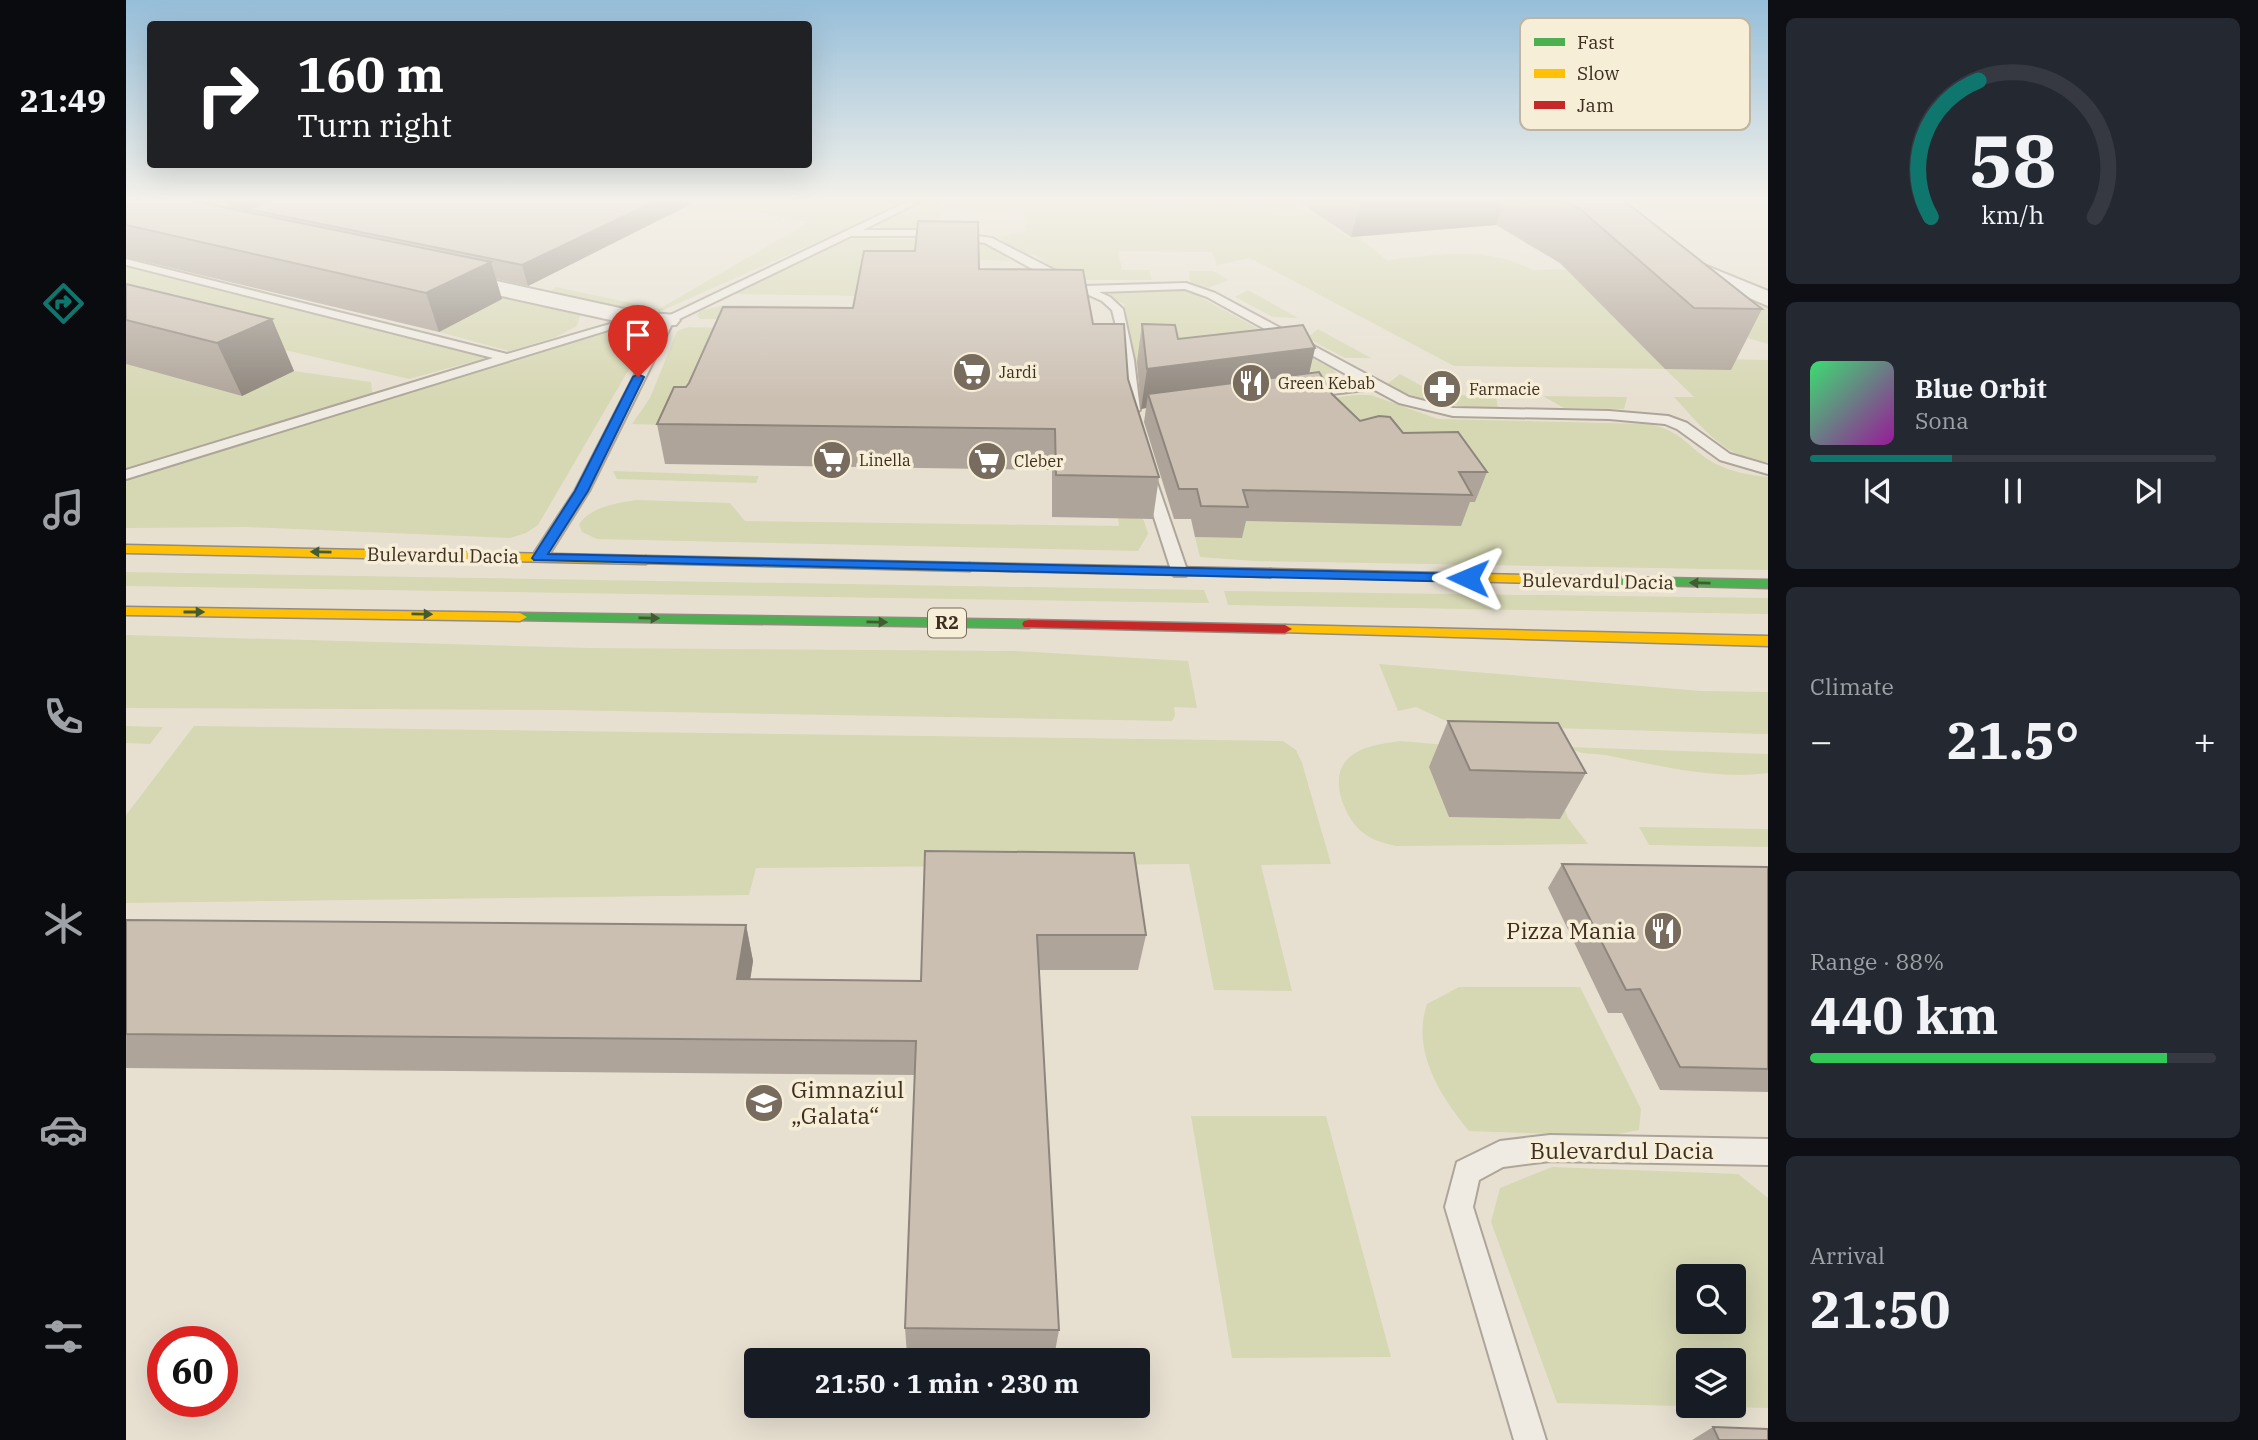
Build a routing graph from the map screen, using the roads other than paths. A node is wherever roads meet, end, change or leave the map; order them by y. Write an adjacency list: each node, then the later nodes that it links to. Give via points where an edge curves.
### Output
1 (143, 266): 10 (lane)
2 (780, 266): 9 (lane)
3 (1036, 266): 6 (lane)
4 (1692, 266): 7 (street)
5 (426, 272): 8 (street)
6 (1082, 289): 11 (lane, via 1163,285 1202,290); 13 (lane, via 1117,309)
7 (1768, 299)
8 (638, 319): 9 (street); 10 (lane)
9 (668, 320): 18 (lane, via 582,491)
10 (505, 357): 16 (lane)
11 (1372, 385): 12 (lane); 15 (lane, via 1404,400 1453,412 1668,420 1725,457)
12 (1290, 397)
13 (1138, 420)
14 (1146, 468): 19 (lane)
15 (1768, 470)
16 (126, 475)
17 (126, 549): 18 (main road, Bulevardul Dacia, one-way to 17)
18 (539, 558): 19 (main road, Bulevardul Dacia)
19 (1180, 573): 20 (main road, Bulevardul Dacia, one-way to 19)
20 (1768, 584)
21 (126, 611): 22 (main road, R2, one-way to 22, via 1197,627)
22 (1768, 641)
23 (1768, 1152): 24 (lane, Bulevardul Dacia, via 1550,1148 1500,1154 1467,1172 1459,1207)
24 (1530, 1440)

